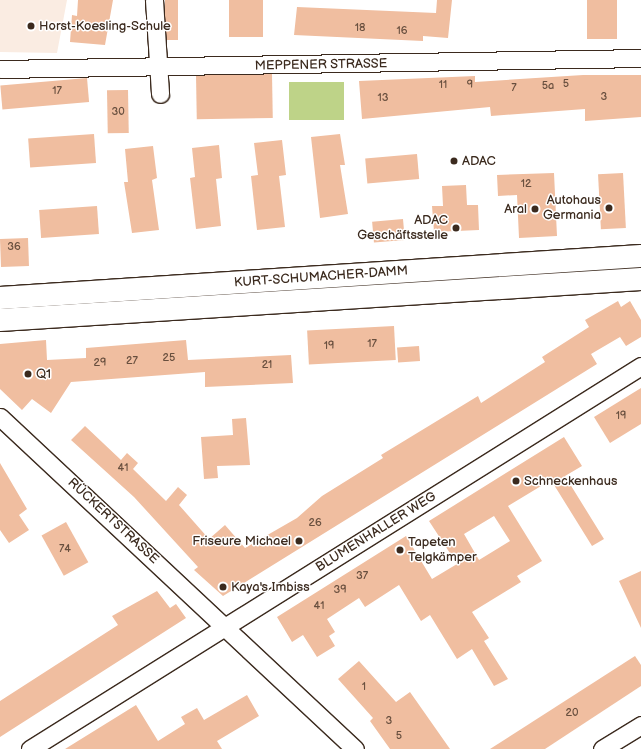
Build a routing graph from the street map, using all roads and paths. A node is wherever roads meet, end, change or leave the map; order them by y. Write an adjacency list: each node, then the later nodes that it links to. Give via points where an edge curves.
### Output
1 (154, 0): 4 (street)
2 (641, 58): 4 (street, MEPPENER STRASSE)
3 (0, 69): 4 (street, MEPPENER STRASSE)
4 (158, 69): 5 (street)
5 (160, 94)
6 (641, 256): 8 (main road, KURT-SCHUMACHER-DAMM)
7 (641, 279): 9 (main road, KURT-SCHUMACHER-DAMM)
8 (0, 298)
9 (0, 320)
10 (641, 366): 12 (street, BLUMENHALLER WEG)
11 (0, 417): 12 (street, RÜCKERTSTRASSE)
12 (226, 625): 14 (street, BLUMENHALLER WEG); 15 (street, RÜCKERTSTRASSE)
13 (641, 725): 16 (street)
14 (30, 749)
15 (355, 749)
16 (602, 749)

